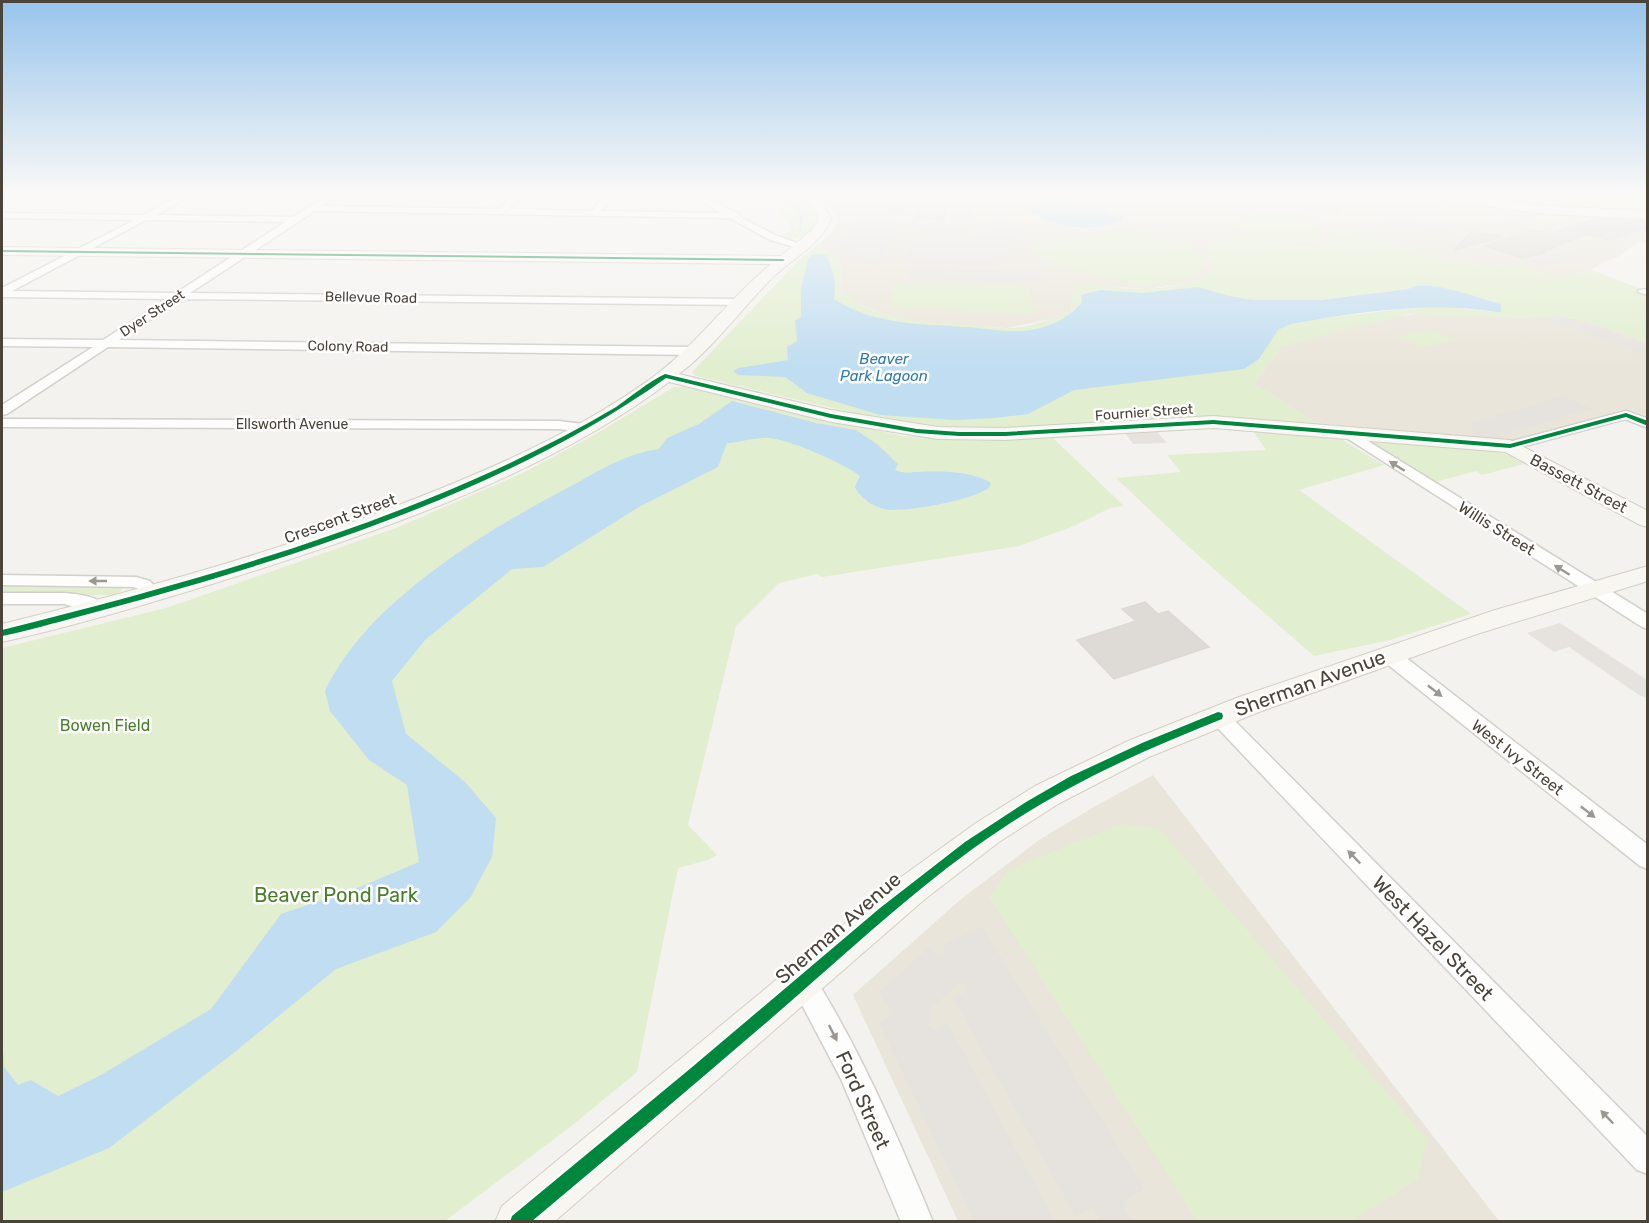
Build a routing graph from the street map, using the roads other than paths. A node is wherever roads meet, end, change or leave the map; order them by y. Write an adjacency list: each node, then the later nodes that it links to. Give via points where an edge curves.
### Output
1 (75, 253): 4 (street)
2 (244, 253): 5 (street, Dyer Street)
3 (791, 253): 6 (main road, Crescent Street)
4 (2, 293): 5 (street, Bellevue Road)
5 (180, 295): 6 (street, Bellevue Road); 8 (street, Dyer Street)
6 (741, 302): 9 (main road, Crescent Street)
7 (2, 342): 8 (street, Colony Road)
8 (107, 343): 9 (street, Colony Road); 11 (street, Dyer Street)
9 (694, 351): 10 (main road, Crescent Street)
10 (665, 376): 14 (main road, Crescent Street); 15 (main road, Fournier Street, via 831,416 938,433 1005,435 1202,422)
11 (2, 411)
12 (2, 423): 14 (street, Ellsworth Avenue)
13 (1647, 424): 16 (street, Fournier Street, via 1626,415)
14 (583, 428): 21 (main road, Crescent Street, via 529,457 385,519)
15 (1347, 432): 16 (main road, Fournier Street); 20 (street, Willis Street, one-way to 15)
16 (1510, 446): 17 (main road, Bassett Street)
17 (1647, 520)
18 (1647, 573): 20 (main road, Sherman Avenue)
19 (2, 580): 21 (street, one-way to 19, via 136,582)
20 (1591, 588): 24 (street, Willis Street); 26 (main road, Sherman Avenue)
21 (152, 594): 23 (main road, Crescent Street)
22 (2, 599): 23 (street, via 72,599)
23 (99, 608): 25 (main road, Crescent Street)
24 (1647, 623)
25 (2, 633)
26 (1389, 655): 27 (main road, Sherman Avenue); 28 (street, West Ivy Street, one-way to 28)
27 (1218, 717): 29 (main road, Sherman Avenue, via 1146,745 1028,806 913,888); 30 (street, West Hazel Street, one-way to 27)
28 (1647, 859)
29 (803, 982): 31 (main road, Sherman Avenue); 32 (street, Ford Street, one-way to 32, via 837,1042)
30 (1647, 1159)
31 (518, 1221)
32 (917, 1221)

